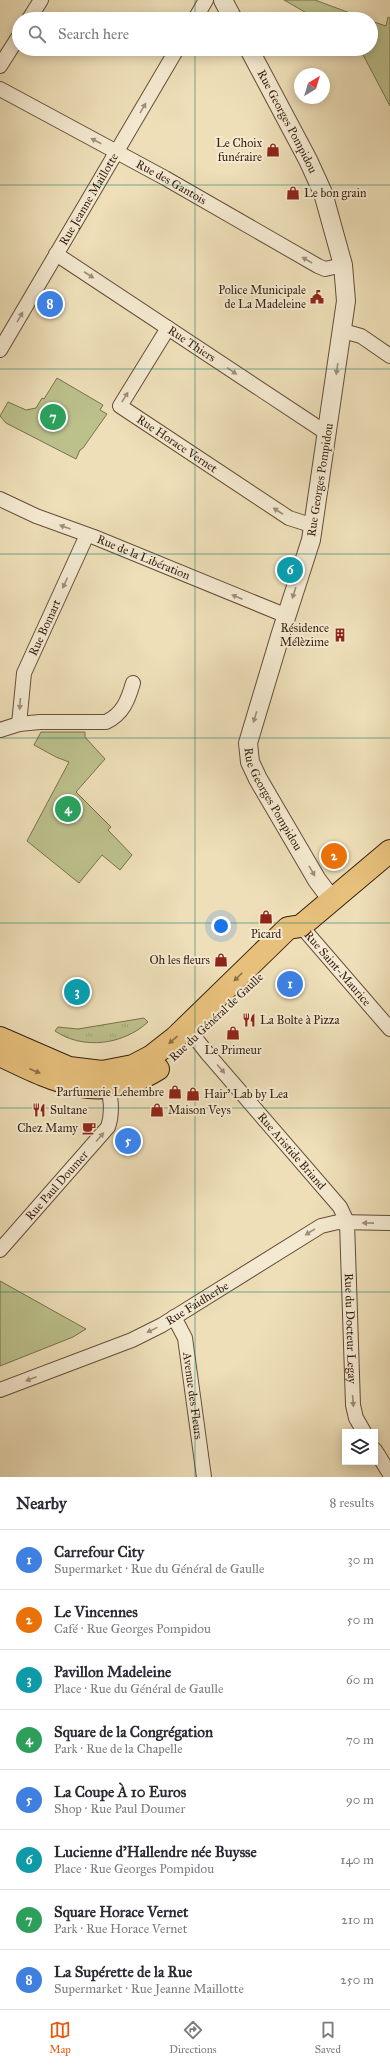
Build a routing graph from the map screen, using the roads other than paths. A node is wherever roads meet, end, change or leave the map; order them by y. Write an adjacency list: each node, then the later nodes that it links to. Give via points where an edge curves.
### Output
1 (41, 0): 4 (street)
2 (206, 0): 5 (street)
3 (223, 0): 6 (street)
4 (33, 12)
5 (199, 12)
6 (229, 12)
7 (12, 47): 10 (street)
8 (173, 56): 12 (street, Rue Jeanne Maillotte, one-way to 8)
9 (253, 56): 14 (street, Rue Georges Pompidou, via 324,194)
10 (0, 66)
11 (0, 89): 12 (street, Rue des Gantois, one-way to 11)
12 (117, 152): 13 (street, Rue Jeanne Maillotte); 14 (street, Rue des Gantois, one-way to 12, via 325,268 318,266)
13 (56, 254): 15 (street, Rue Thiers, one-way to 15); 17 (street, Rue Jeanne Maillotte, one-way to 13)
14 (343, 264): 16 (street, Rue Georges Pompidou, via 346,301)
15 (168, 328): 19 (street, Rue Thiers, one-way to 19); 21 (street, Rue Horace Vernet, one-way to 15, via 289,518 120,406)
16 (343, 331): 18 (street, via 361,336); 19 (street, Rue Georges Pompidou, one-way to 19)
17 (0, 350)
18 (390, 356)
19 (328, 434): 21 (street, Rue Georges Pompidou)
20 (0, 499): 22 (street, Rue de la Libération, one-way to 20)
21 (314, 526): 23 (street, Rue Georges Pompidou, one-way to 23)
22 (87, 535): 23 (street, Rue de la Libération, one-way to 22); 25 (street, Rue Bomart, one-way to 25, via 24,673)
23 (287, 616): 28 (street, Rue Georges Pompidou, one-way to 28, via 250,735 248,751 258,779 317,880)
24 (132, 683): 25 (street, via 125,706 106,722 53,721)
25 (19, 724): 26 (street)
26 (0, 730)
27 (390, 851): 28 (main road, Rue du Général de Gaulle)
28 (332, 900): 29 (main road, Rue du Général de Gaulle)
29 (301, 926): 30 (street, Rue Saint-Maurice); 31 (main road, Rue du Général de Gaulle, via 298,939)
30 (390, 1029)
31 (192, 1032): 34 (main road, Rue du Général de Gaulle, via 168,1062 146,1076 130,1084); 35 (street, Rue Aristide Briand, one-way to 35, via 336,1199)
32 (0, 1038): 34 (main road, Rue du Général de Gaulle, via 61,1065)
33 (0, 1055): 34 (main road, Rue du Général de Gaulle, one-way to 34, via 72,1085)
34 (106, 1080): 37 (street, Rue Paul Doumer, one-way to 34, via 105,1132 111,1118)
35 (347, 1222): 36 (street, Rue Faidherbe, one-way to 35); 38 (street, Rue Faidherbe, one-way to 38, via 329,1223 314,1229); 40 (street, Rue du Docteur Legay, one-way to 40, via 353,1405)
36 (390, 1223)
37 (0, 1250)
38 (174, 1318): 39 (street, Rue Faidherbe, one-way to 39, via 132,1340); 43 (street, Avenue des Fleurs, via 185,1338)
39 (0, 1390)
40 (362, 1429)
41 (378, 1455): 42 (street)
42 (390, 1474)
43 (204, 1477)

